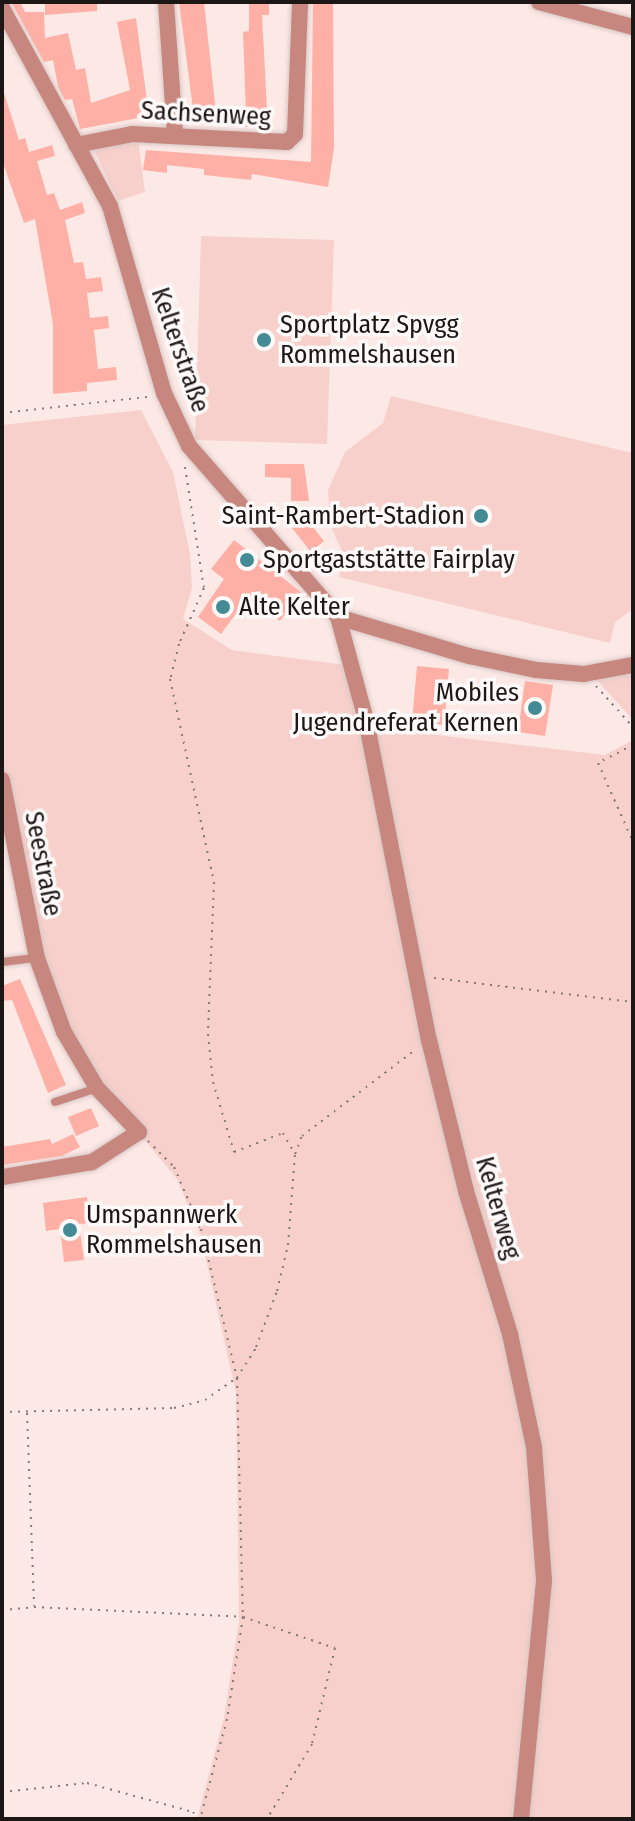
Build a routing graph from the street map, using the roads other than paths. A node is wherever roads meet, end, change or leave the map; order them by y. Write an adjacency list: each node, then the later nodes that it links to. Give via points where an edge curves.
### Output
1 (166, 2): 6 (street)
2 (300, 2): 6 (street, Sachsenweg, via 295,134 287,142)
3 (539, 2): 5 (street)
4 (2, 8): 7 (street, Kelterstraße)
5 (633, 27)
6 (175, 134): 7 (street, Sachsenweg, via 132,134)
7 (76, 145): 8 (street, Kelterstraße, via 110,206 164,393 189,446)
8 (338, 617): 9 (street, via 469,656 584,674); 16 (street, Kelterweg, via 366,720 429,1040 466,1191 510,1334 534,1447 544,1581)
9 (633, 665)
10 (2, 780): 11 (street, Seestraße)
11 (37, 958): 12 (lane); 13 (street, Seestraße, via 64,1032)
12 (2, 962)
13 (97, 1088): 14 (lane); 15 (street, Seestraße, via 139,1132 92,1162)
14 (55, 1102)
15 (2, 1177)
16 (521, 1819)

